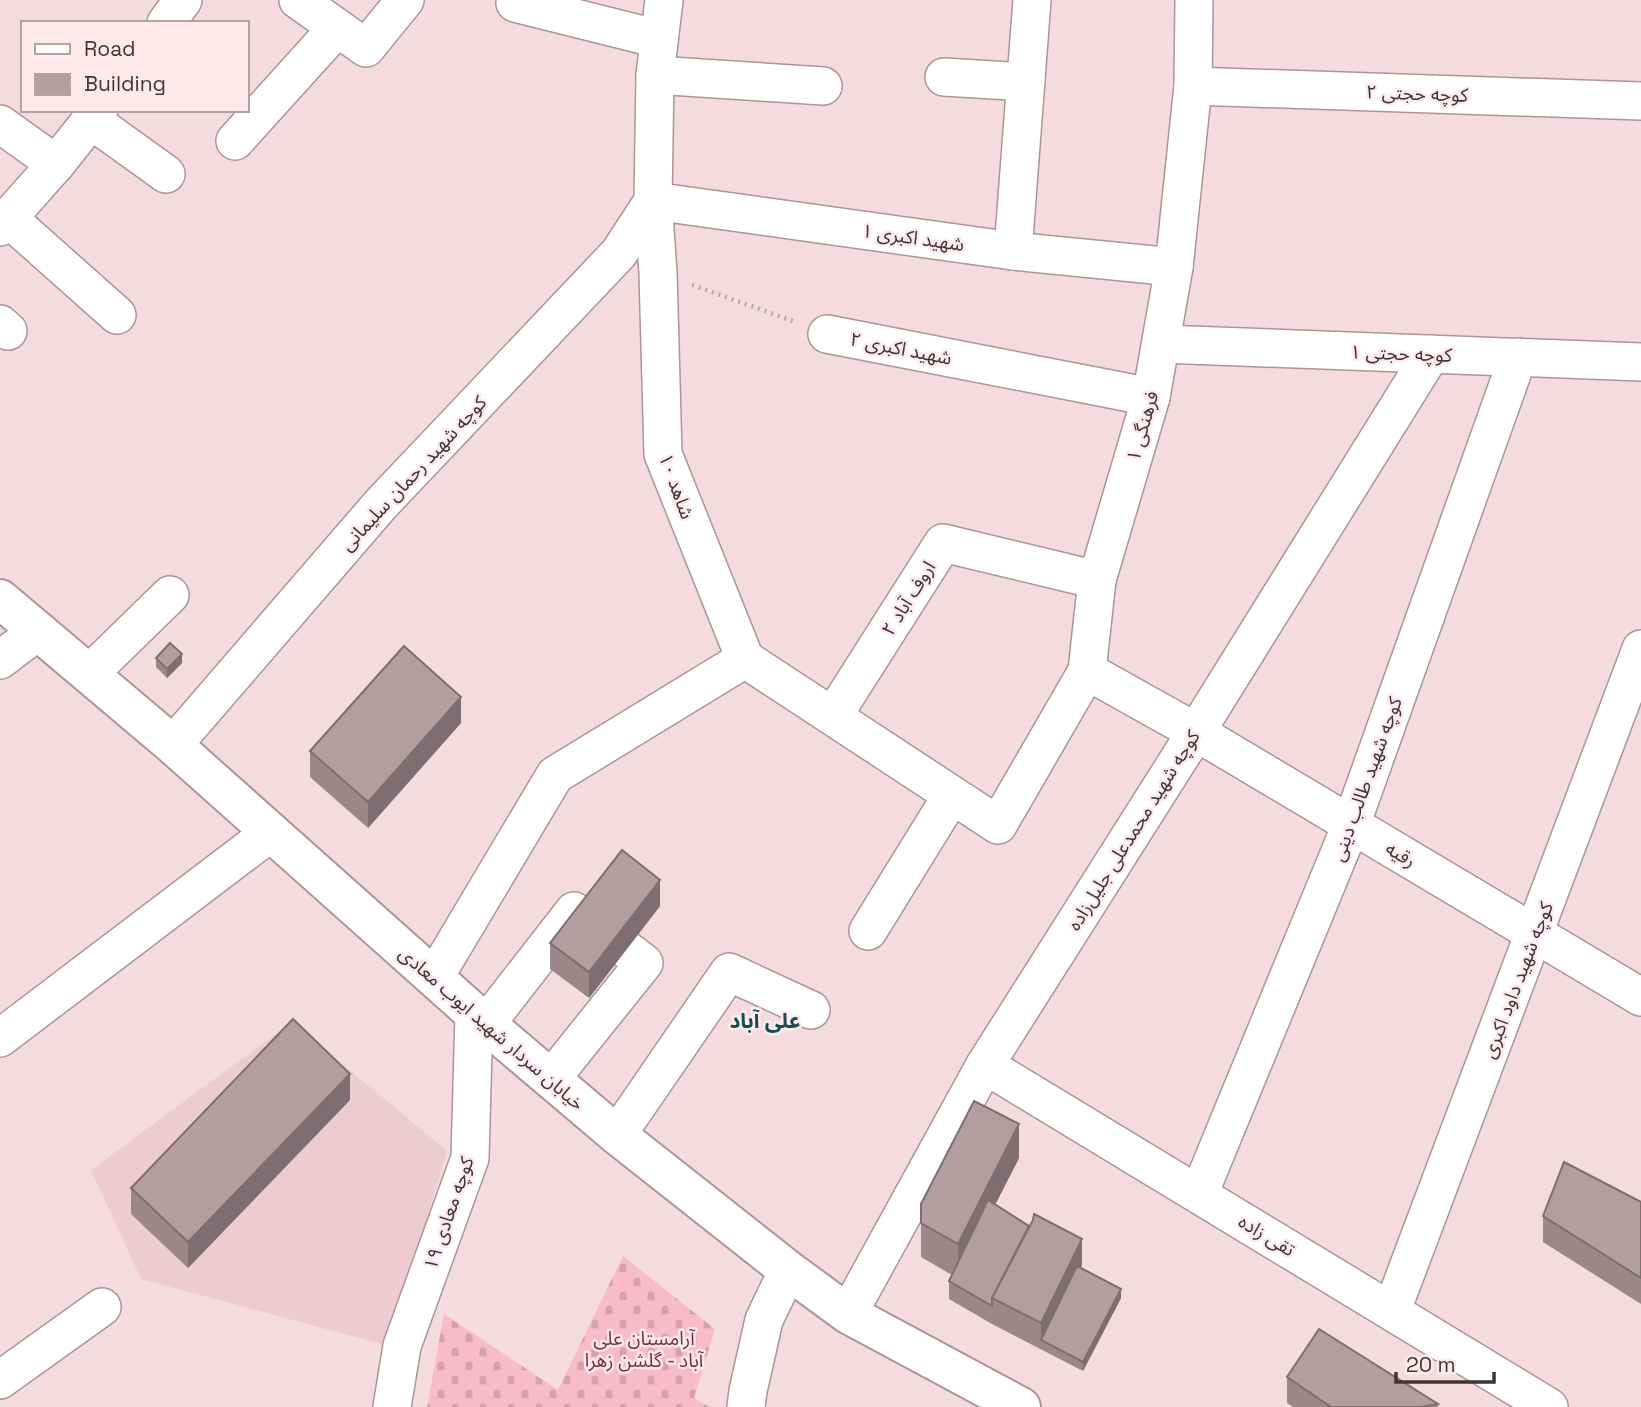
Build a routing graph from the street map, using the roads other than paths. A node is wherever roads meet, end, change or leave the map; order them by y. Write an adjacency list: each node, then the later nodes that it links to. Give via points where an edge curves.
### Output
1 (183, 0): 8 (street)
2 (298, 0): 9 (street)
3 (405, 0): 9 (street, via 366,48)
4 (664, 0): 10 (street, شاهد ۱۰)
5 (1032, 0): 13 (street)
6 (1194, 0): 15 (street, فرهنگی ۱)
7 (515, 3): 10 (street)
8 (167, 21)
9 (337, 29): 19 (street)
10 (659, 39): 11 (street, شاهد ۱۰)
11 (655, 75): 14 (street); 22 (street, شاهد ۱۰)
12 (944, 76): 13 (street)
13 (1026, 82): 24 (street)
14 (823, 86)
15 (1193, 86): 16 (street, کوچه حجتی ۲); 25 (street, فرهنگی ۱)
16 (1641, 101)
17 (95, 115): 20 (street); 21 (street)
18 (0, 124): 20 (street)
19 (235, 141)
20 (56, 164): 23 (street)
21 (166, 174)
22 (653, 201): 24 (street, شهید اکبری ۱); 38 (street, شاهد ۱۰, via 663,454); 44 (street, کوچه شهید رحمان سلیمانی, via 619,253 381,504)
23 (4, 223): 26 (street)
24 (1013, 251): 25 (street, شهید اکبری ۱)
25 (1174, 267): 28 (street, فرهنگی ۱)
26 (117, 315)
27 (827, 334): 32 (street, شهید اکبری ۲)
28 (1162, 345): 29 (street, کوچه حجتی ۱); 32 (street, فرهنگی ۱)
29 (1432, 354): 30 (street, کوچه حجتی ۱); 43 (street, کوچه شهید محمدعلی جلیل‌زاده)
30 (1518, 357): 31 (street, کوچه حجتی ۱); 46 (street, کوچه شهید طالب دینی)
31 (1641, 362)
32 (1151, 397): 33 (street, فرهنگی ۱)
33 (1097, 580): 40 (street, فرهنگی ۱); 42 (street, اروف آباد ۲, via 943,543)
34 (170, 595): 41 (street)
35 (0, 599): 36 (main road, خیابان سردار شهید ایوب معادی)
36 (38, 631): 39 (street); 41 (main road, خیابان سردار شهید ایوب معادی)
37 (1641, 649): 50 (street, کوچه شهید داود اکبری)
38 (745, 659): 42 (street); 52 (street, via 555,775)
39 (0, 660)
40 (1087, 671): 43 (street, رقیه); 45 (street, فرهنگی ۱, via 998,825)
41 (89, 674): 44 (main road, خیابان سردار شهید ایوب معادی)
42 (833, 716): 45 (street)
43 (1196, 732): 46 (street, رقیه); 57 (street, کوچه شهید محمدعلی جلیل‌زاده)
44 (173, 745): 47 (main road, خیابان سردار شهید ایوب معادی)
45 (952, 795): 49 (street)
46 (1351, 825): 50 (street, رقیه); 60 (street, کوچه شهید طالب دینی)
47 (270, 833): 52 (main road, خیابان سردار شهید ایوب معادی); 56 (street)
48 (587, 921): 55 (street, via 574,911)
49 (868, 931)
50 (1534, 934): 53 (street, رقیه); 63 (street, کوچه شهید داود اکبری)
51 (626, 950): 58 (street, via 644,963)
52 (434, 978): 55 (main road, خیابان سردار شهید ایوب معادی)
53 (1641, 997)
54 (811, 1010): 59 (street, via 729,972)
55 (480, 1019): 58 (main road, خیابان سردار شهید ایوب معادی); 67 (street, کوچه معادی ۱۹, via 470,1158 402,1346)
56 (0, 1038)
57 (985, 1065): 60 (street, تقی زاده); 64 (street, کوچه شهید محمدعلی جلیل‌زاده)
58 (551, 1079): 59 (main road, خیابان سردار شهید ایوب معادی)
59 (617, 1135): 61 (main road, خیابان سردار شهید ایوب معادی)
60 (1199, 1194): 63 (street, تقی زاده)
61 (788, 1270): 64 (main road, خیابان سردار شهید ایوب معادی); 68 (street, via 764,1320)
62 (102, 1307): 65 (street)
63 (1392, 1310): 69 (street, تقی زاده)
64 (848, 1314): 66 (main road, خیابان سردار شهید ایوب معادی)
65 (0, 1380)
66 (1006, 1404)
67 (392, 1407)
68 (746, 1407)
69 (1549, 1407)

